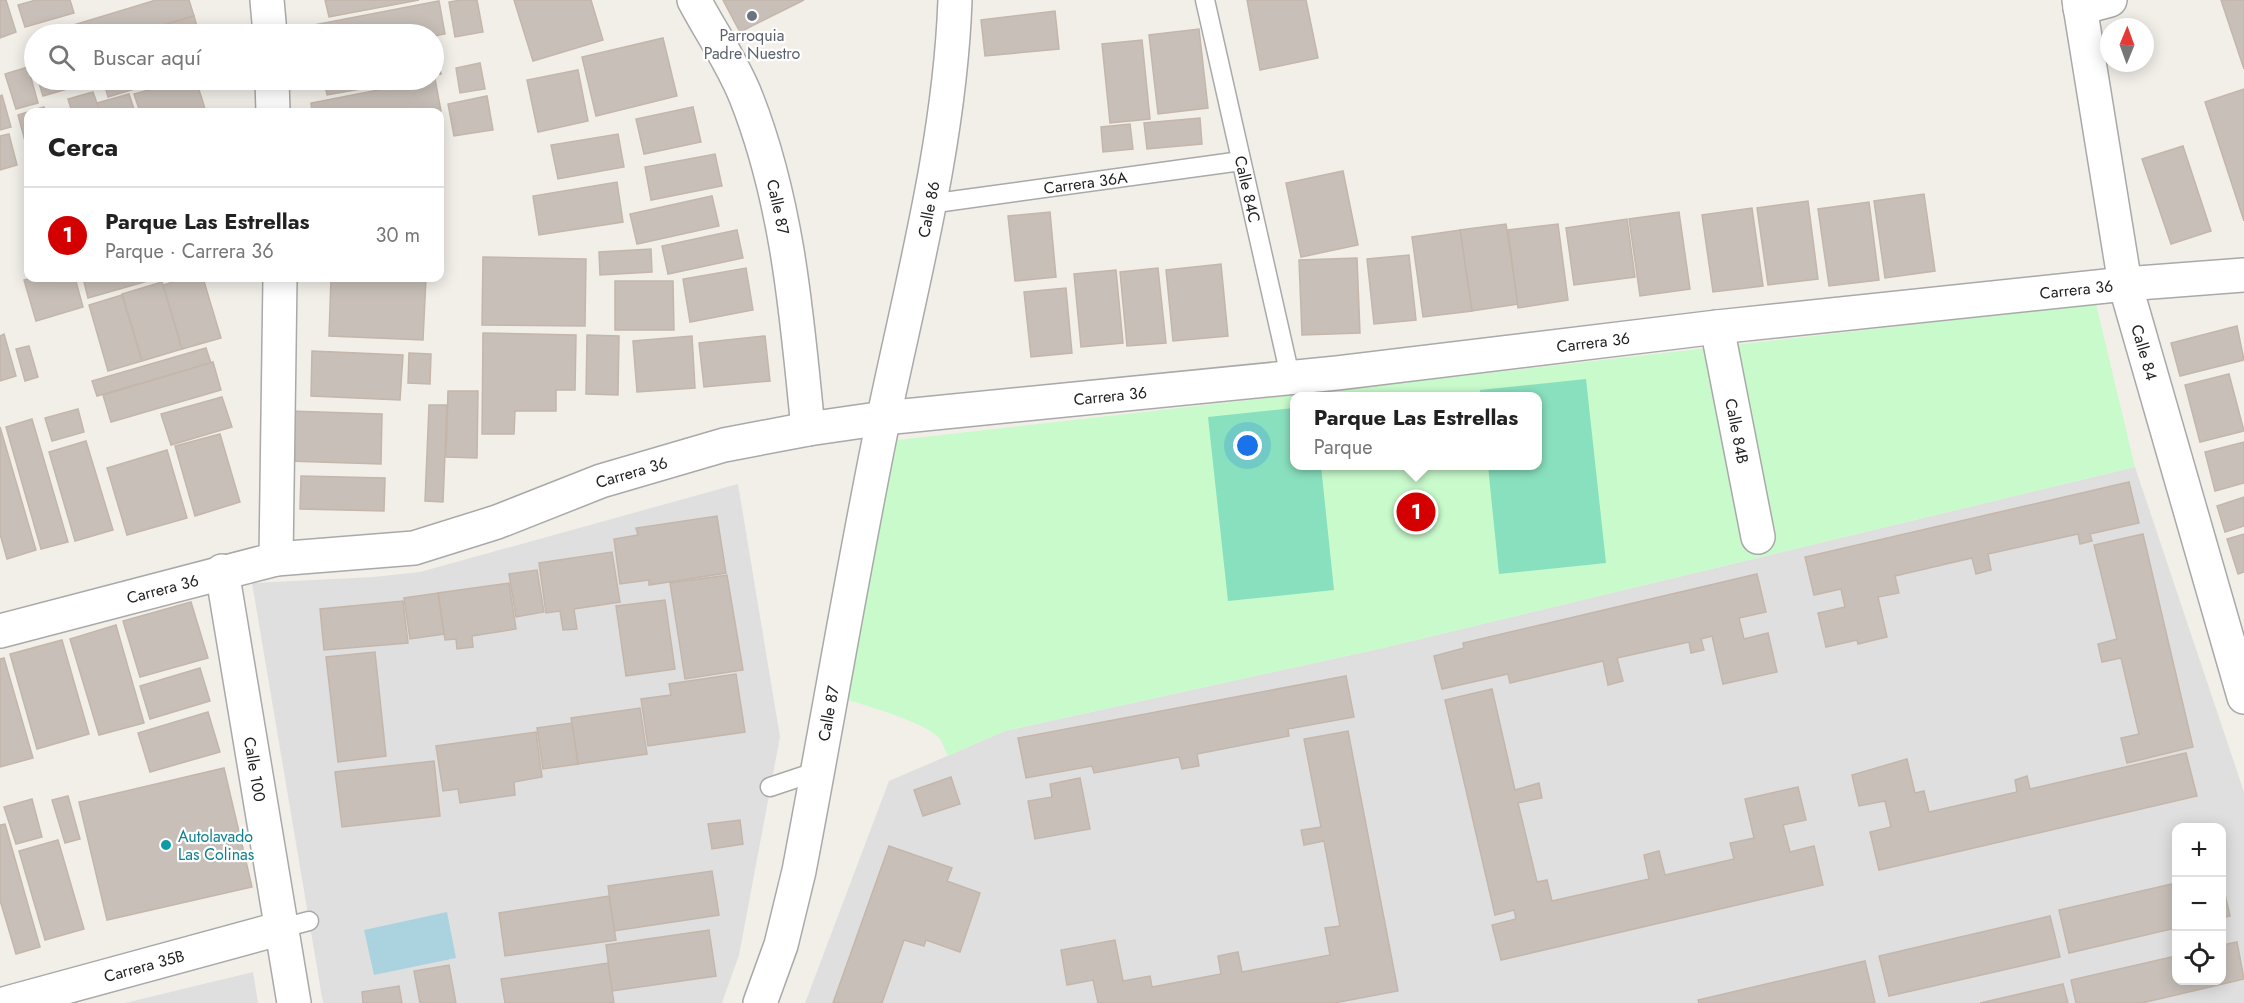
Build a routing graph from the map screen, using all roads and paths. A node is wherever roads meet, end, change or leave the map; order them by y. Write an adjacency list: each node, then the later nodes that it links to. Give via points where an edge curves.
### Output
1 (267, 0): 6 (street)
2 (694, 0): 17 (street, Calle 87, via 745,95 770,167 796,302)
3 (956, 0): 10 (street, Calle 86, via 953,59)
4 (1205, 0): 9 (lane, Calle 84C)
5 (2090, 3): 13 (street, Calle 84)
6 (269, 24)
7 (272, 90): 8 (street)
8 (273, 108)
9 (1241, 161): 10 (lane, Carrera 36A); 15 (lane, Calle 84C)
10 (929, 204): 16 (street, Calle 86)
11 (2244, 274): 13 (street, Carrera 36)
12 (280, 282): 19 (street)
13 (2125, 284): 14 (street, Carrera 36); 22 (street, Calle 84)
14 (1717, 327): 15 (street, Carrera 36); 18 (street, Calle 84B)
15 (1290, 376): 16 (street, Carrera 36)
16 (884, 418): 17 (street, Carrera 36); 23 (street, Calle 87)
17 (808, 429): 19 (street, Carrera 36, via 724,445 601,481 497,522 414,548)
18 (1761, 547)
19 (276, 559): 20 (street, Carrera 36)
20 (222, 571): 21 (street, Carrera 36); 25 (street, Calle 100)
21 (0, 631)
22 (2244, 697)
23 (818, 771): 24 (lane); 28 (street, Calle 87, via 781,945)
24 (770, 788)
25 (296, 925): 26 (street, Carrera 35B); 27 (street, Calle 100)
26 (7, 1003)
27 (294, 1003)
28 (760, 1003)

